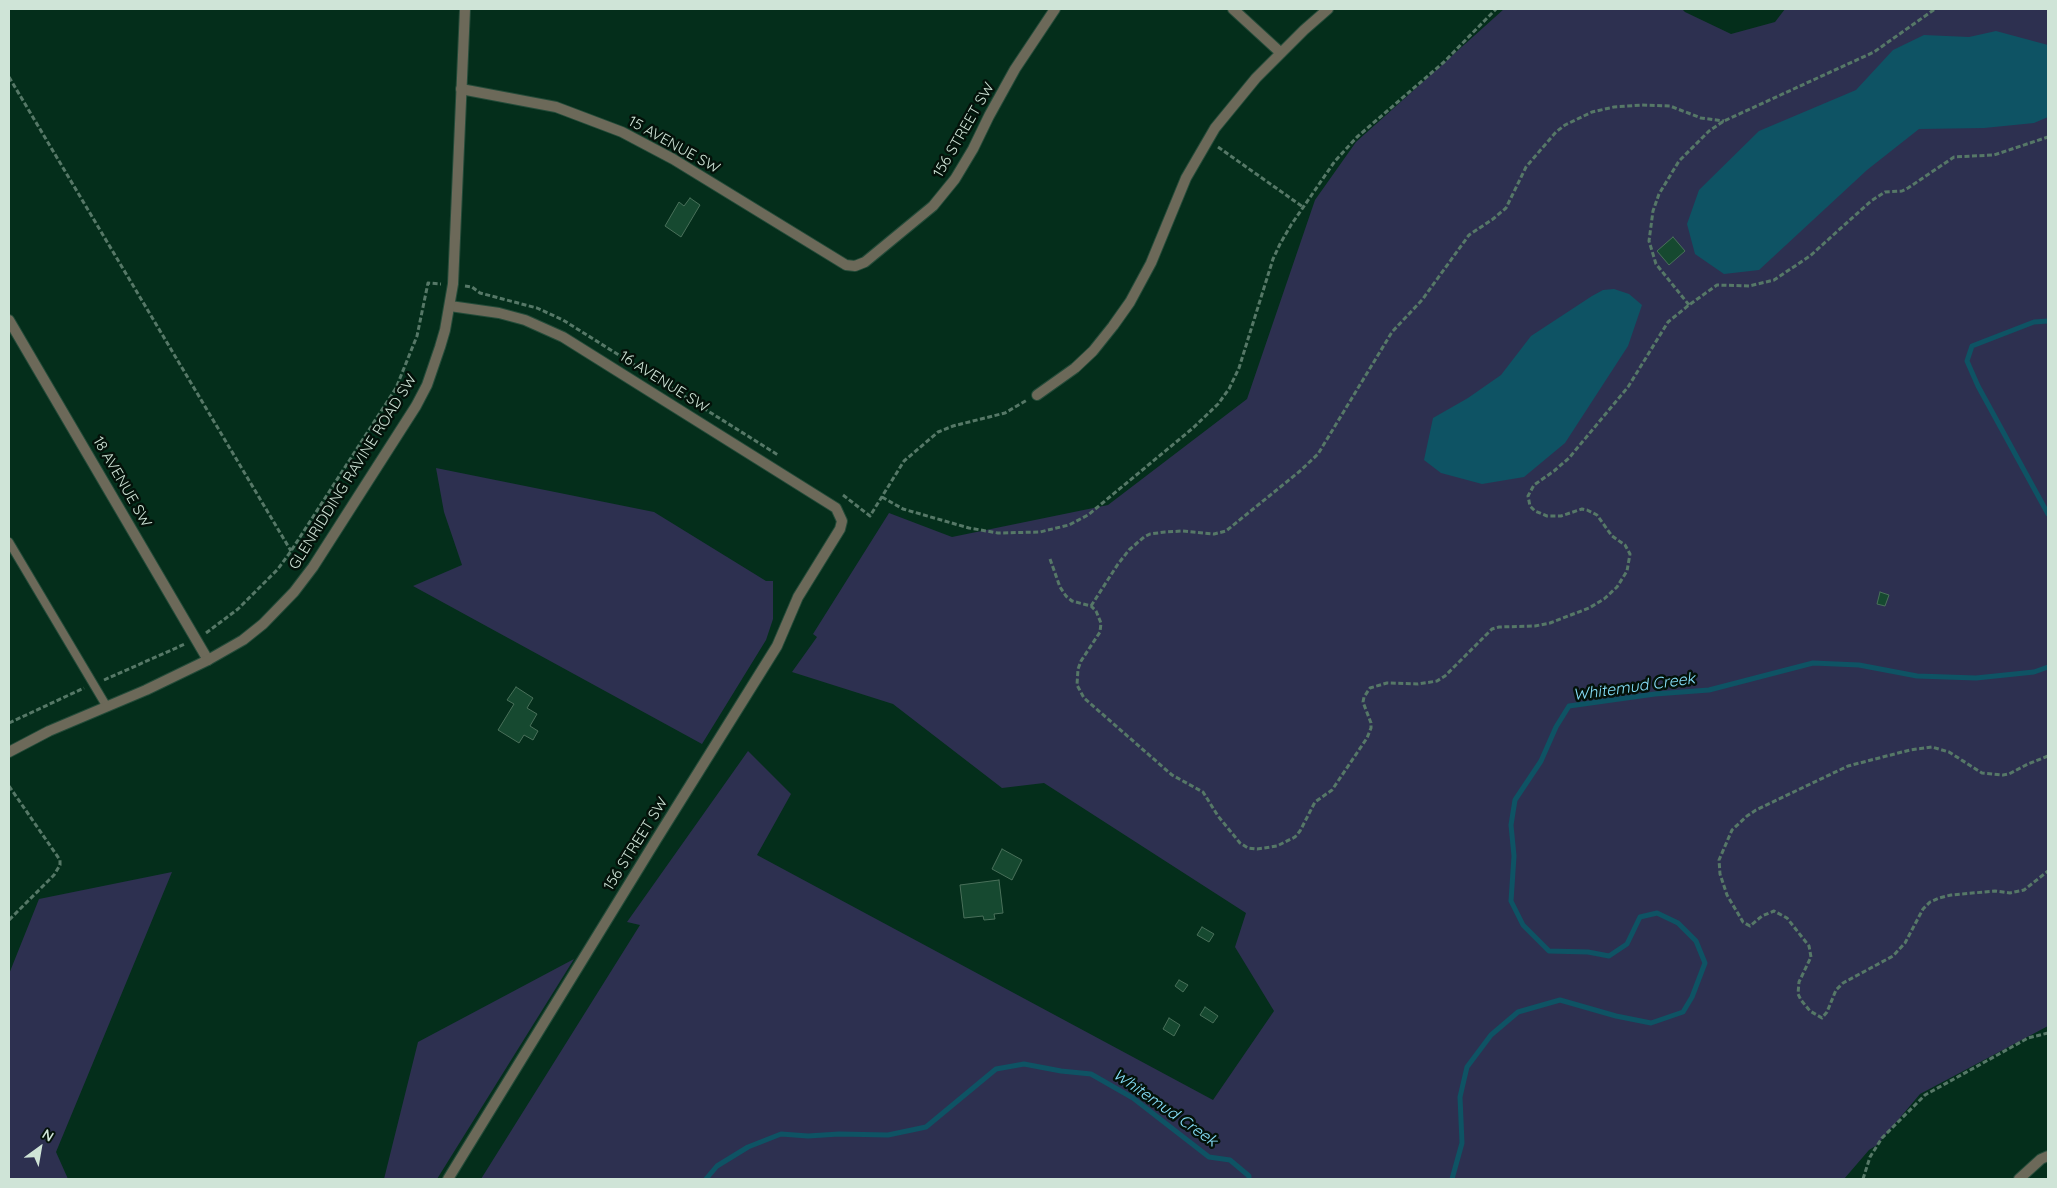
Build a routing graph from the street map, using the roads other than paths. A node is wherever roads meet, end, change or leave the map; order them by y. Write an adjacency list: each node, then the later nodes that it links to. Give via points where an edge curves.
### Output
1 (465, 9): 6 (street, GLENRIDDING RAVINE ROAD SW)
2 (1055, 9): 7 (street, 156 STREET SW, via 1015,70 955,179 934,206)
3 (1233, 9): 5 (street)
4 (1328, 9): 5 (street)
5 (1281, 53): 10 (street, via 1240,97 1197,155 1151,263 1124,310 1093,351)
6 (461, 89): 7 (street, 15 AVENUE SW, via 556,107 622,132 673,159 846,265); 8 (street, GLENRIDDING RAVINE ROAD SW, via 455,257)
7 (856, 266)
8 (450, 306): 11 (street, 16 AVENUE SW, via 499,313 557,334 836,508); 13 (street, GLENRIDDING RAVINE ROAD SW, via 427,385 416,406 313,567 263,624)
9 (9, 320): 13 (street, 18 AVENUE SW)
10 (1036, 395)
11 (842, 521): 17 (street, 156 STREET SW, via 798,597 777,646)
12 (9, 542): 14 (lane)
13 (208, 660): 14 (street, GLENRIDDING RAVINE ROAD SW)
14 (107, 707): 15 (street, GLENRIDDING RAVINE ROAD SW)
15 (9, 752)
16 (2048, 1156): 18 (street, via 2040,1159)
17 (448, 1179)
18 (2019, 1179)

